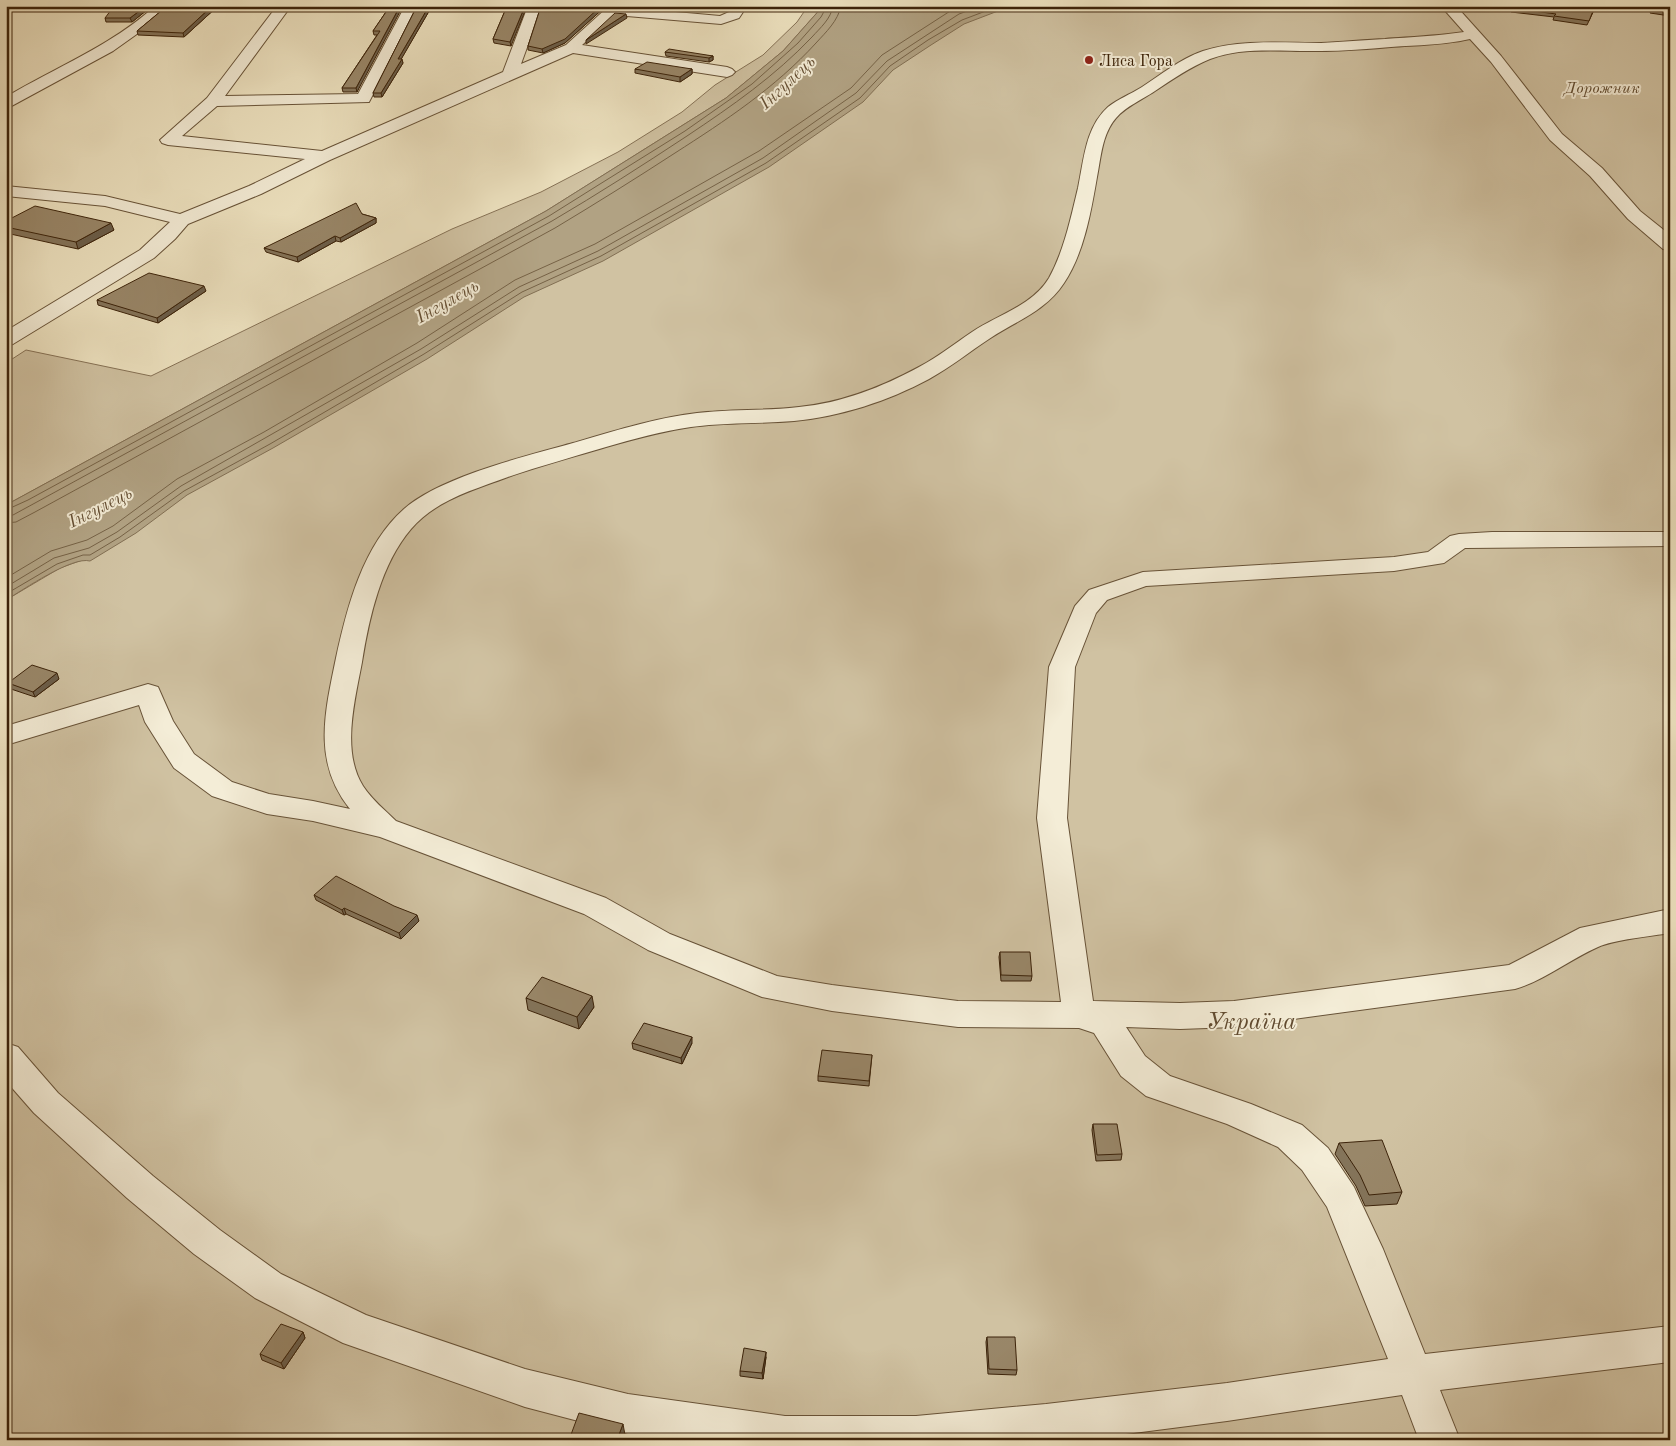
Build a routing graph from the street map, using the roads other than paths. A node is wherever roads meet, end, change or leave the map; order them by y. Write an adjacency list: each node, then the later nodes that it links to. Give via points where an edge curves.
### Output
1 (163, 6): 13 (street, via 121,40)
2 (284, 6): 14 (street)
3 (412, 6): 14 (street, via 363,99)
4 (535, 6): 11 (street)
5 (740, 6): 7 (street, via 734,15 721,20)
6 (1448, 6): 8 (street)
7 (615, 8): 9 (street)
8 (1474, 34): 19 (street, via 1556,137 1596,172 1634,215); 23 (street, via 1447,40 1353,46 1262,46 1224,50 1186,64 1112,112 1100,129 1071,243 1058,278 1038,304 983,334 942,363 856,403 796,414 699,419 652,428 546,457 441,494 411,515 378,564 364,600 353,634 338,740 340,769 351,793 364,810)
9 (570, 48): 10 (street); 11 (street)
10 (727, 72)
11 (509, 76): 16 (street)
12 (15, 80): 13 (street)
13 (40, 83): 15 (street)
14 (213, 101): 16 (street, via 168,140)
15 (6, 104)
16 (324, 156): 18 (street, via 256,190)
17 (6, 191): 18 (street, via 105,201)
18 (182, 220): 20 (street, via 147,254)
19 (1670, 245)
20 (14, 336)
21 (1670, 539): 25 (street, via 1459,541 1435,558 1394,564 1143,579 1098,595 1084,611 1062,667 1052,818)
22 (6, 736): 23 (street, via 148,692 159,722 184,761 222,789 267,804)
23 (386, 828): 25 (street, via 595,906 659,942 773,988 958,1014)
24 (1670, 921): 25 (street, via 1591,936 1515,977 1480,983 1234,1014)
25 (1079, 1015): 28 (street, via 1106,1024 1133,1066 1158,1086 1239,1114 1290,1136 1315,1159 1344,1207 1364,1249)
26 (6, 1057): 28 (street, via 46,1103 140,1187 207,1242 268,1286 366,1333 525,1388 628,1414 785,1436 916,1436 1227,1402)
27 (1670, 1344): 28 (street)
28 (1414, 1374): 29 (street)
29 (1440, 1440)

